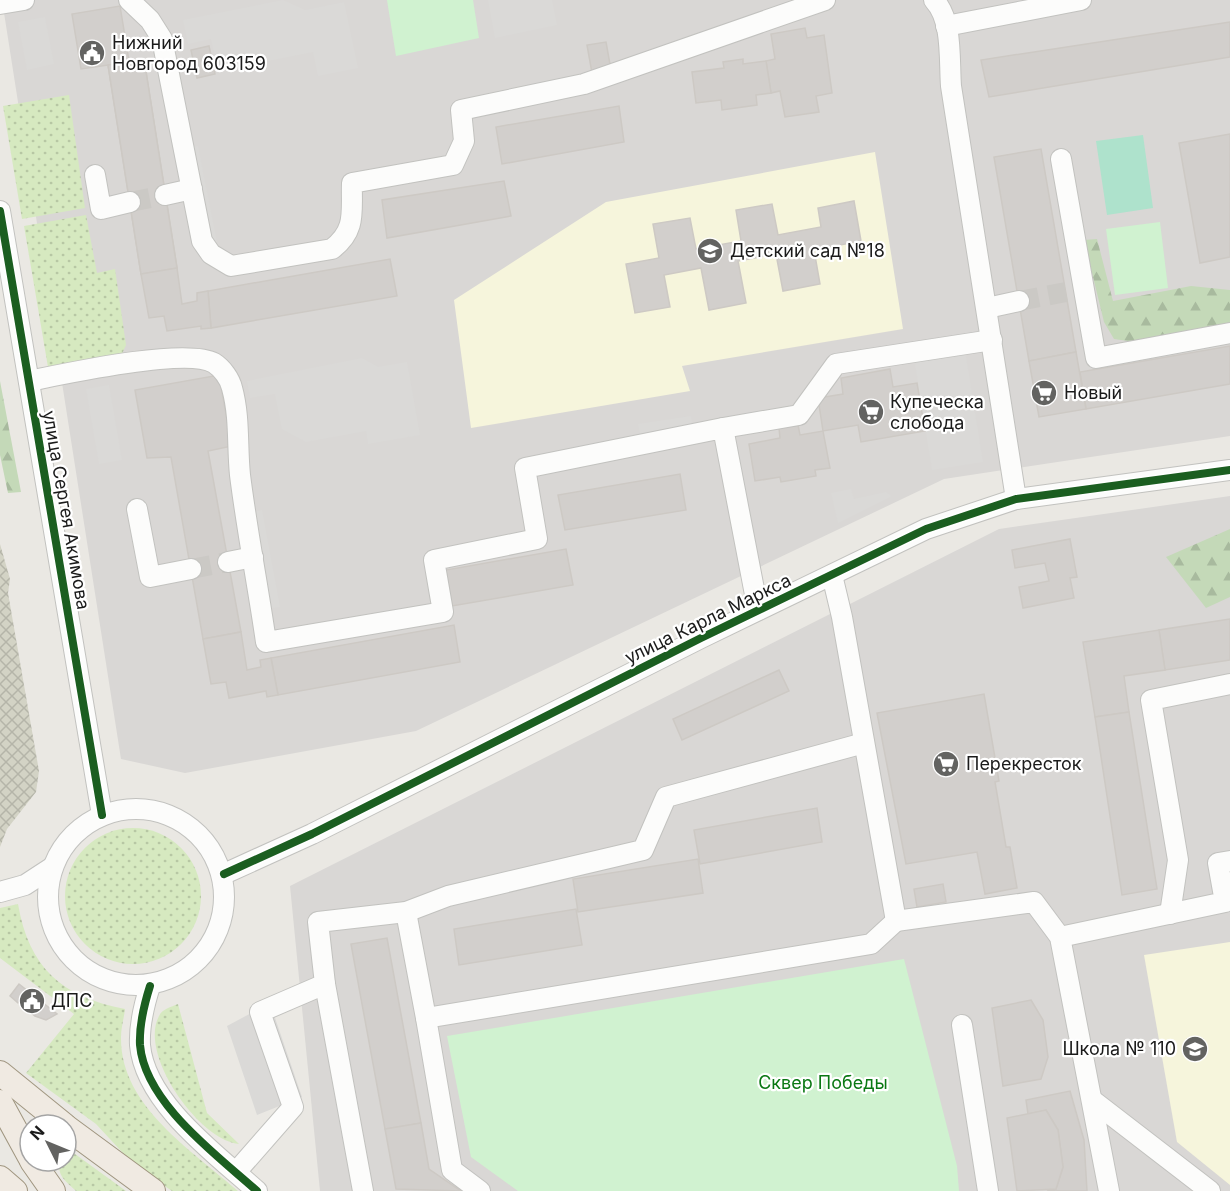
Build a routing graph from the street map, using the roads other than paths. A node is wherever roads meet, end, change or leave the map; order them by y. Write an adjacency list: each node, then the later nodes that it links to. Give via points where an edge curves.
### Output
1 (24, 0): 6 (street)
2 (129, 0): 10 (street, via 150,20 162,39)
3 (825, 0): 10 (street, via 584,84 460,110 464,141 453,165 352,183 351,227 343,241 332,249 231,266 211,254 202,241)
4 (934, 0): 7 (street)
5 (1080, 0): 7 (street)
6 (0, 4)
7 (946, 26): 15 (street, via 951,86)
8 (1060, 159): 16 (street, via 1075,291 1096,358)
9 (95, 175): 12 (street, via 101,209)
10 (192, 189): 11 (street)
11 (165, 195)
12 (130, 202)
13 (0, 211): 18 (street, улица Сергея Акимова)
14 (1018, 301): 15 (street)
15 (987, 308): 17 (street)
16 (1230, 333)
17 (992, 340): 19 (street, via 836,364 799,416); 21 (street)
18 (29, 381): 23 (street, via 170,358 202,359 214,364 232,387); 30 (street, улица Сергея Акимова)
19 (723, 428): 23 (street, via 525,468 537,539 434,560 443,612 266,642); 27 (street)
20 (1230, 470): 21 (street, улица Карла Маркса)
21 (1016, 499): 26 (street, улица Карла Маркса, via 926,529)
22 (137, 510): 25 (street, via 150,577)
23 (253, 557): 24 (street)
24 (228, 562)
25 (191, 569)
26 (832, 575): 27 (street, улица Карла Маркса); 29 (street)
27 (758, 610): 33 (street, улица Карла Маркса)
28 (1230, 684): 36 (street, via 1151,700 1178,860)
29 (864, 744): 35 (street, via 666,797 643,850 448,896); 37 (street)
30 (102, 815): 32 (street, via 77,831); 33 (street, via 131,809 160,812 188,825 208,846)
31 (1230, 861): 36 (street, via 1218,863 1225,902)
32 (51, 868): 34 (street, via 25,885); 40 (street, via 48,909 57,937 74,960 98,977 125,985)
33 (225, 874): 40 (street, via 225,902 218,930 203,955 181,973)
34 (0, 892)
35 (406, 912): 39 (street, via 318,922); 41 (street)
36 (1170, 914): 38 (street)
37 (896, 921): 38 (street, via 1034,902); 41 (street, via 871,944)
38 (1060, 937): 44 (street)
39 (325, 984): 49 (street, via 260,1012 293,1107); 56 (street)
40 (150, 986): 49 (street, via 142,1011 140,1045 155,1088 172,1111)
41 (426, 1018): 57 (street, via 452,1170)
42 (962, 1025): 58 (street)
43 (0, 1073): 46 (main road)
44 (1092, 1100): 59 (street); 60 (street)
45 (0, 1102): 47 (main road)
46 (49, 1113)
47 (18, 1135)
48 (78, 1136): 54 (main road)
49 (236, 1172): 55 (street)
50 (41, 1173): 53 (main road)
51 (0, 1178): 52 (main road)
52 (15, 1191)
53 (53, 1191)
54 (153, 1191)
55 (257, 1191)
56 (363, 1191)
57 (480, 1191)
58 (988, 1191)
59 (1110, 1191)
60 (1210, 1191)

